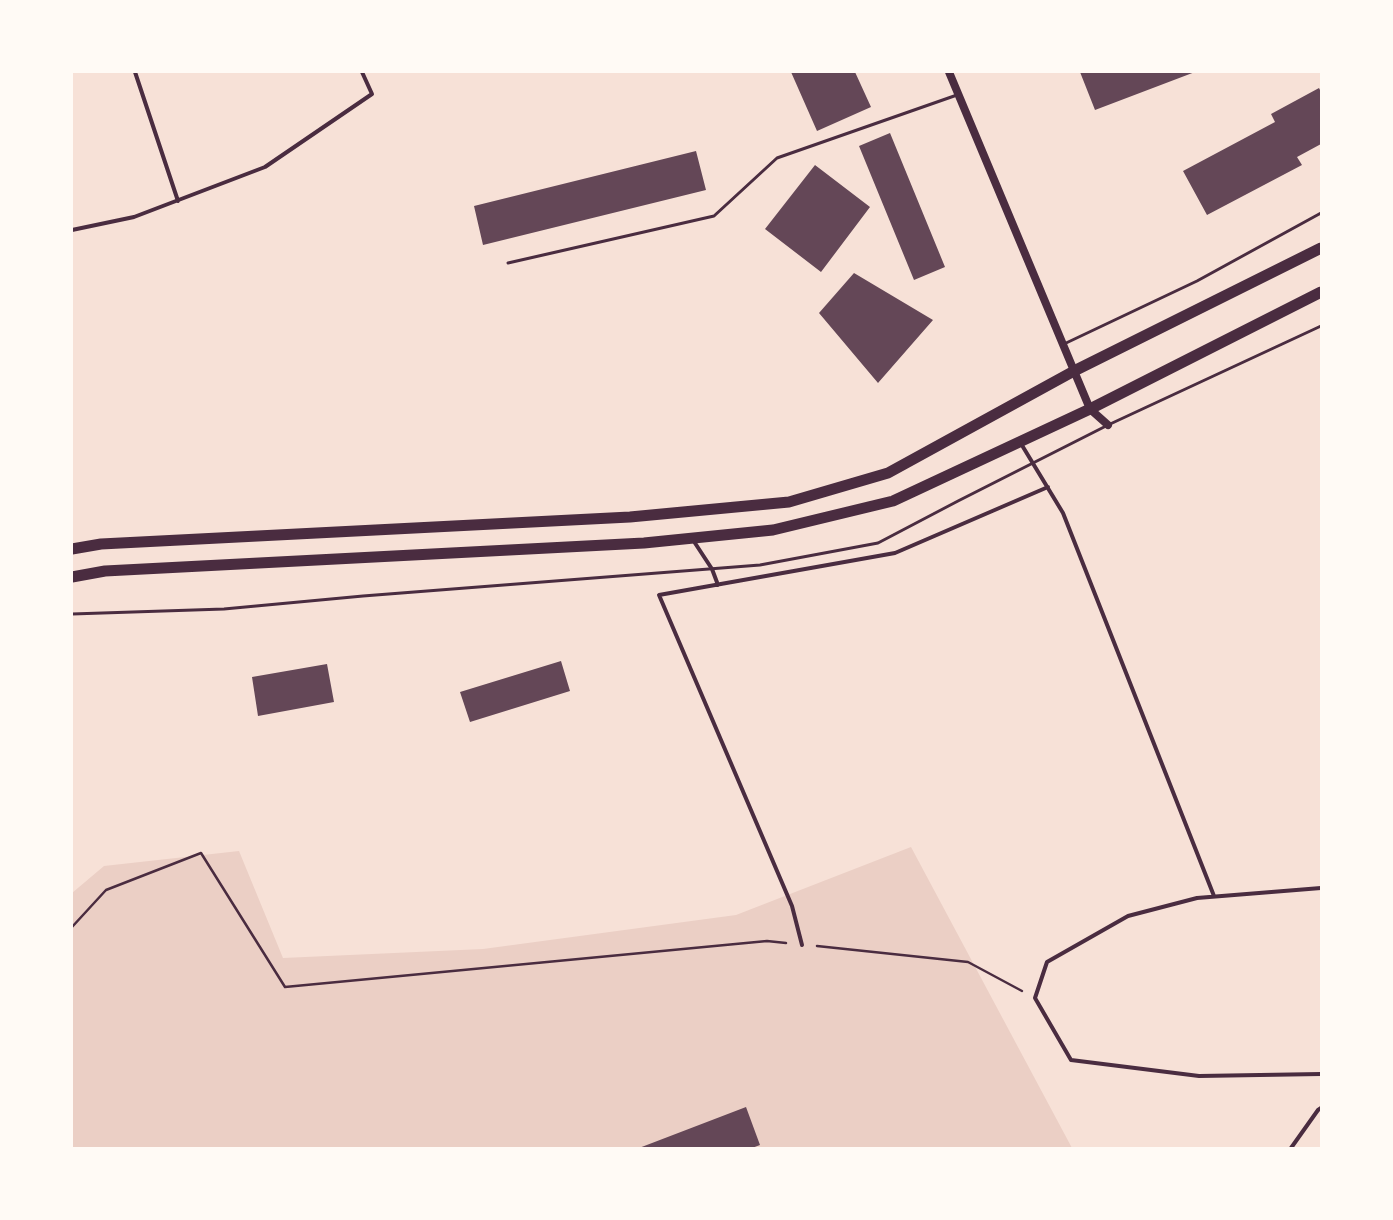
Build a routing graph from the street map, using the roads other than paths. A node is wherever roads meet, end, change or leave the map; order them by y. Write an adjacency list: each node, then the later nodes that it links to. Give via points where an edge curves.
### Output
1 (135, 72): 5 (street)
2 (362, 72): 5 (street, via 372,94 265,167)
3 (949, 72): 4 (main road)
4 (959, 95): 9 (lane, via 777,158 714,216); 12 (main road)
5 (178, 201): 7 (street, via 134,217)
6 (1321, 214): 12 (lane, via 1197,281)
7 (72, 230)
8 (1321, 248): 13 (highway)
9 (508, 263)
10 (1321, 292): 14 (highway)
11 (1321, 326): 15 (lane)
12 (1063, 345): 13 (main road)
13 (1074, 372): 14 (main road); 20 (highway, via 888,473 789,502 630,517 101,544)
14 (1090, 409): 15 (main road); 16 (highway)
15 (1108, 425): 17 (lane)
16 (1020, 442): 17 (street); 19 (highway, via 893,501 773,530)
17 (1033, 463): 18 (street); 21 (lane, via 878,543 760,565)
18 (1048, 487): 23 (street, via 895,553); 26 (street, via 1063,513)
19 (692, 538): 21 (street); 22 (highway, via 644,543 105,571)
20 (72, 549)
21 (712, 569): 23 (street); 24 (lane, via 224,609)
22 (72, 578)
23 (718, 585): 27 (street, via 659,595 792,906)
24 (72, 614)
25 (1321, 888): 26 (street)
26 (1214, 896): 28 (street, via 1128,916 1047,962 1035,998 1071,1060 1199,1076)
27 (802, 945)
28 (1321, 1074)
29 (1321, 1108): 30 (street)
30 (1291, 1148)

